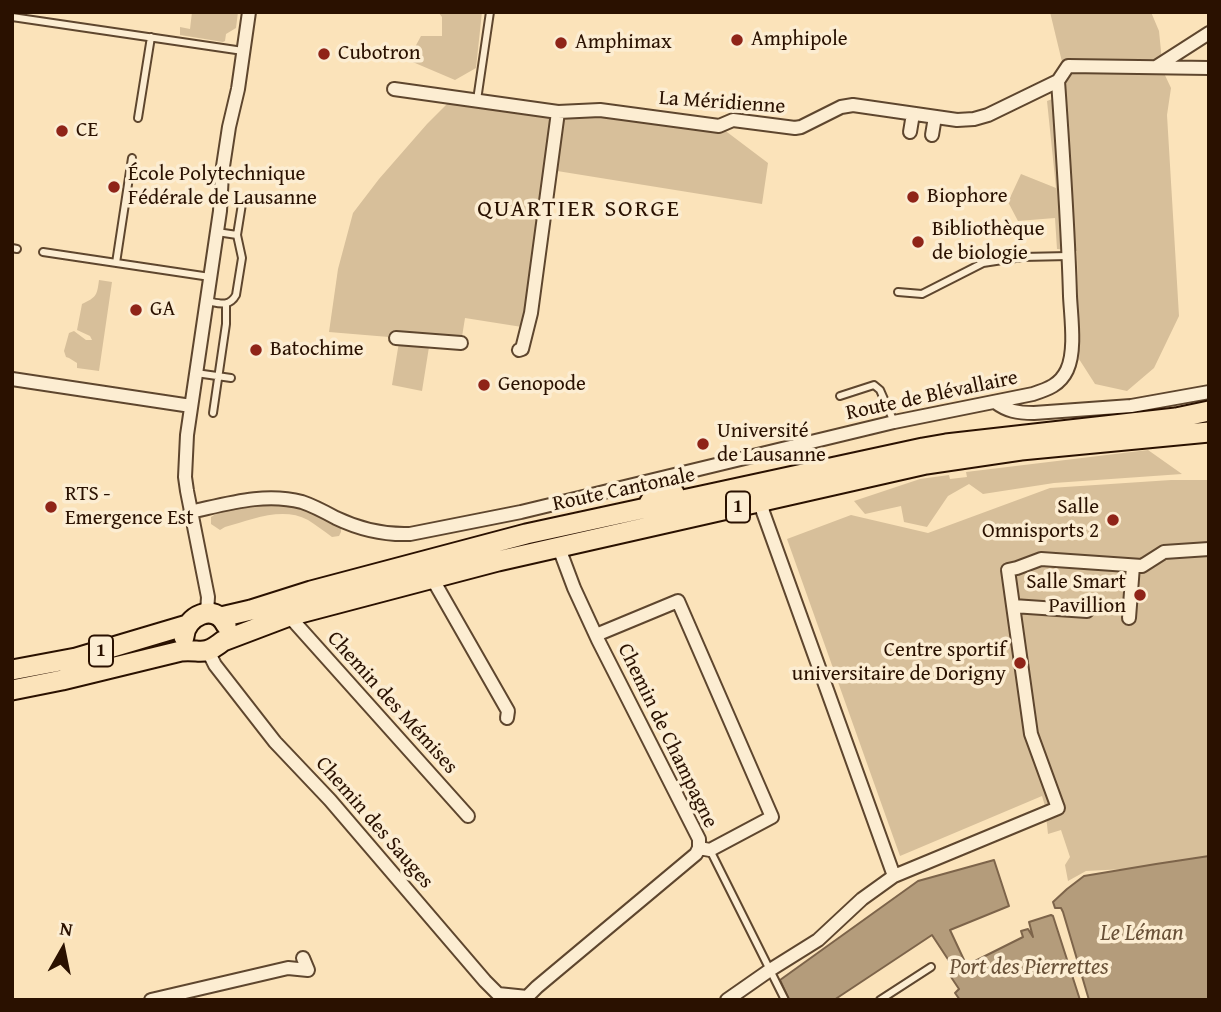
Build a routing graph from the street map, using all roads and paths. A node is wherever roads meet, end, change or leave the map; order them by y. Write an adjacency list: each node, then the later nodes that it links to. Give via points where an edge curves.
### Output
1 (249, 12): 7 (street)
2 (489, 16): 4 (lane); 12 (lane)
3 (12, 17): 6 (lane)
4 (499, 21)
5 (1209, 33): 8 (street)
6 (151, 37): 7 (lane); 16 (lane)
7 (243, 51): 21 (street, via 221,178)
8 (1155, 67): 9 (street); 10 (street, La Méridienne, via 1068,66)
9 (1209, 68)
10 (1058, 81): 15 (street, La Méridienne, via 980,118); 24 (street, Route de Blévallaire)
11 (394, 89): 12 (street, La Méridienne)
12 (477, 100): 13 (street, La Méridienne)
13 (558, 112): 14 (street, La Méridienne, via 600,110 719,126 733,120 795,128 848,105); 32 (street, via 531,313)
14 (913, 114): 15 (street, La Méridienne); 17 (street)
15 (935, 117): 18 (street)
16 (138, 118)
17 (910, 132)
18 (932, 135)
19 (132, 158): 25 (lane)
20 (242, 204): 22 (lane)
21 (217, 232): 22 (lane); 26 (street)
22 (237, 235): 29 (lane, via 242,258 237,290)
23 (43, 252): 25 (lane)
24 (1069, 256): 27 (lane, via 982,263 922,293); 39 (street, Route de Blévallaire, via 1071,345 1065,374 1050,388)
25 (116, 263): 26 (lane)
26 (210, 277): 28 (street)
27 (898, 292)
28 (206, 301): 29 (lane); 33 (street)
29 (226, 304): 34 (lane)
30 (396, 338): 31 (street)
31 (461, 343)
32 (519, 350)
33 (196, 373): 34 (lane); 40 (street)
34 (219, 377): 35 (lane); 42 (lane)
35 (231, 378)
36 (12, 379): 40 (street)
37 (1209, 393): 39 (street, via 1055,412 1020,413)
38 (840, 396): 43 (lane, via 874,385)
39 (995, 402): 43 (street, Route de Blévallaire)
40 (191, 406): 47 (street, via 185,477)
41 (1209, 411): 46 (main road, Route Cantonale / 1, via 946,444)
42 (214, 413)
43 (894, 422): 47 (street, Route de Blévallaire, via 521,512 410,534 355,526 308,504 278,498 255,498)
44 (1209, 432): 45 (main road, Route Cantonale / 1, via 962,458)
45 (762, 501): 48 (main road, Route Cantonale / 1); 66 (street)
46 (675, 502): 48 (main road, via 671,516); 55 (main road, Route Cantonale / 1, via 526,534 251,610)
47 (190, 512): 55 (street)
48 (615, 535): 49 (main road, Route Cantonale / 1)
49 (559, 548): 52 (main road, Route Cantonale / 1); 59 (street, Chemin de Champagne)
50 (1209, 549): 51 (street, via 1164,552 1142,566)
51 (1133, 566): 53 (street, via 1041,559 1008,570); 57 (street)
52 (432, 578): 56 (main road, Route Cantonale / 1); 63 (street, via 508,711)
53 (1013, 606): 54 (street); 66 (street, via 1031,733 1058,808)
54 (1087, 611)
55 (214, 615): 58 (main road, via 200,615); 60 (main road, via 227,627 226,636)
56 (289, 616): 60 (main road, Route Cantonale / 1); 64 (street, Chemin des Mémises)
57 (1129, 618)
58 (187, 625): 60 (main road, via 187,645); 61 (main road, 1, via 76,658)
59 (596, 635): 65 (street, Chemin de Champagne); 65 (street, via 678,601 772,817)
60 (207, 647): 62 (main road, Route Cantonale / 1); 70 (street, Chemin des Sauges, via 215,665 275,742 485,981 498,994)
61 (12, 670)
62 (12, 690)
63 (507, 718)
64 (468, 816)
65 (705, 849): 69 (lane); 70 (street, Chemin de Champagne)
66 (894, 876): 69 (street, via 818,940)
67 (303, 958): 71 (street, via 308,970 288,968)
68 (932, 967): 74 (lane)
69 (769, 970): 72 (street); 73 (lane)
70 (528, 999)
71 (151, 1000)
72 (727, 1000)
73 (785, 1000)
74 (880, 1000)

